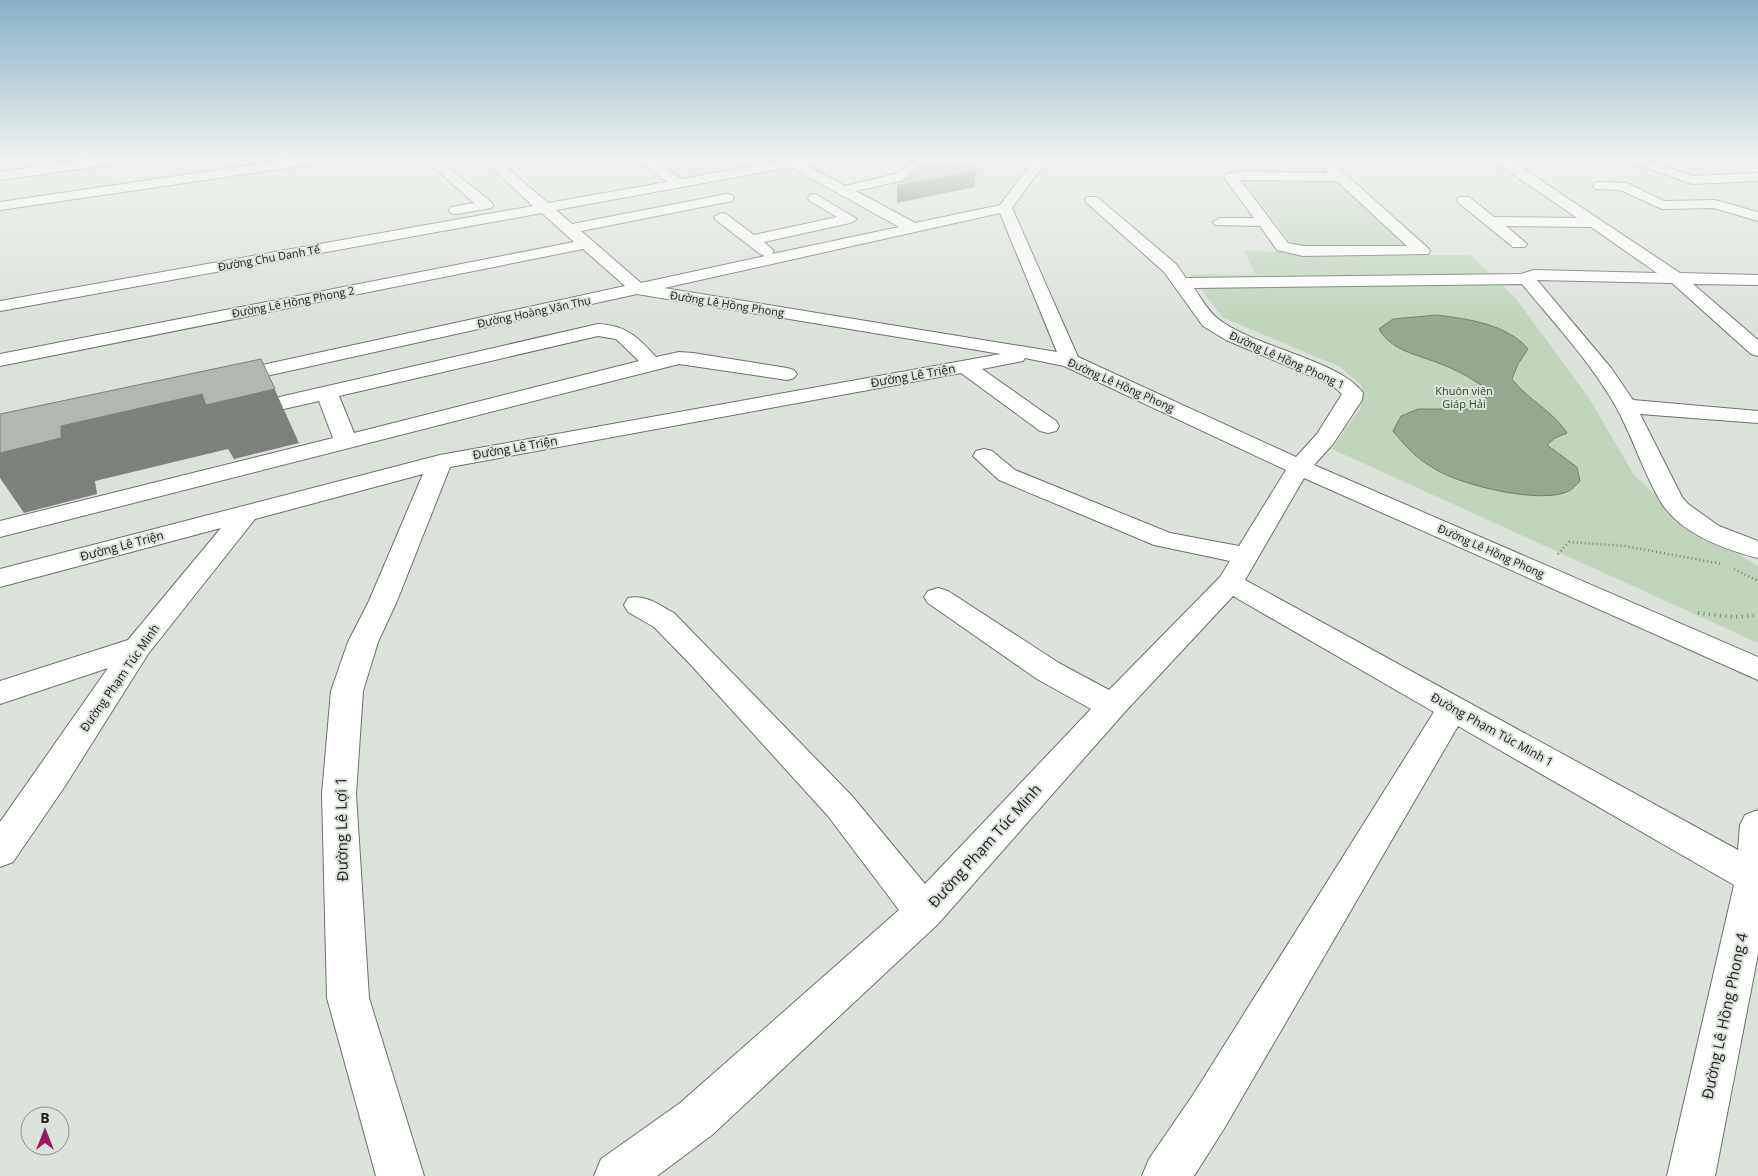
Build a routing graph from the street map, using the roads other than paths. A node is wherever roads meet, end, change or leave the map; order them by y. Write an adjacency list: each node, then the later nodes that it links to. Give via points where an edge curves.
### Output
1 (466, 211): 20 (street)
2 (521, 211): 20 (street, Đường Chu Danh Tể)
3 (547, 211): 24 (street)
4 (661, 211): 24 (street)
5 (836, 211): 25 (street, via 850,219)
6 (882, 211): 23 (street)
7 (992, 211): 23 (street, Đường Hoàng Văn Thụ)
8 (1006, 211): 38 (street)
9 (1104, 211): 32 (street, Đường Lê Hồng Phong 1)
10 (1244, 211): 19 (street, via 1218,216)
11 (1256, 211): 19 (street)
12 (1377, 211): 19 (street, via 1422,251 1294,250 1283,247)
13 (1477, 211): 18 (street)
14 (1578, 211): 21 (street)
15 (1738, 211): 17 (street)
16 (721, 217): 25 (street)
17 (1758, 217)
18 (1490, 221): 21 (street); 27 (street)
19 (1265, 222)
20 (424, 223): 22 (street); 34 (street, Đường Chu Danh Tể)
21 (1595, 223): 29 (street)
22 (370, 224)
23 (913, 228): 28 (street, Đường Hoàng Văn Thụ)
24 (569, 229): 26 (street)
25 (752, 240): 28 (street)
26 (586, 244): 33 (street); 40 (street, Đường Lê Hồng Phong 2)
27 (1519, 244)
28 (776, 258): 33 (street, Đường Hoàng Văn Thụ)
29 (1676, 278): 30 (street, via 1528,276); 31 (street); 36 (street)
30 (1526, 279): 32 (street); 46 (street, via 1604,372)
31 (1758, 280)
32 (1183, 283): 53 (street, Đường Lê Hồng Phong 1, via 1202,313 1221,330 1339,381 1353,393 1326,439)
33 (638, 289): 35 (street, Đường Hoàng Văn Thụ); 37 (street, Đường Lê Hồng Phong)
34 (0, 306)
35 (470, 326): 39 (street); 44 (street, Đường Hoàng Văn Thụ)
36 (1758, 350)
37 (1037, 354): 38 (street, Đường Lê Hồng Phong); 42 (street, Đường Lê Triện)
38 (1067, 354): 53 (street, Đường Lê Hồng Phong)
39 (490, 355): 41 (street, via 613,329 624,334); 45 (street)
40 (0, 360)
41 (652, 364): 43 (street, via 679,358 693,359); 50 (street)
42 (966, 367): 49 (street); 52 (street, Đường Lê Triện)
43 (787, 374)
44 (209, 383)
45 (327, 393): 48 (street); 50 (street)
46 (1626, 406): 47 (street); 56 (street, via 1678,509 1702,529)
47 (1758, 417)
48 (221, 418)
49 (1048, 426)
50 (346, 442): 55 (street)
51 (984, 456): 57 (street, Đường Phạm Túc Minh 1, via 1007,475)
52 (440, 462): 54 (street, Đường Lê Triện); 70 (street, Đường Lê Lợi 1, via 363,642 347,691 339,794 348,998)
53 (1299, 467): 57 (street, Đường Phạm Túc Minh); 62 (street, Đường Lê Hồng Phong)
54 (248, 511): 58 (street, Đường Lê Triện); 61 (street, Đường Phạm Túc Minh)
55 (0, 529)
56 (1758, 550)
57 (1238, 569): 64 (street, Đường Phạm Túc Minh); 65 (street, Đường Phạm Túc Minh 1)
58 (0, 578)
59 (938, 597): 64 (street, via 1048,671)
60 (638, 605): 69 (street, via 664,620 840,806)
61 (138, 648): 63 (street); 67 (street, Đường Phạm Túc Minh)
62 (1758, 669)
63 (0, 693)
64 (1112, 706): 69 (street, Đường Phạm Túc Minh)
65 (1453, 708): 68 (street, Đường Phạm Túc Minh 1); 72 (street, via 1209,1111)
66 (1758, 825): 68 (street, Đường Lê Hồng Phong 4)
67 (0, 850)
68 (1754, 878): 73 (street, Đường Lê Hồng Phong 4)
69 (924, 912): 71 (street, Đường Phạm Túc Minh, via 696,1120)
70 (400, 1176)
71 (618, 1176)
72 (1166, 1176)
73 (1691, 1176)

